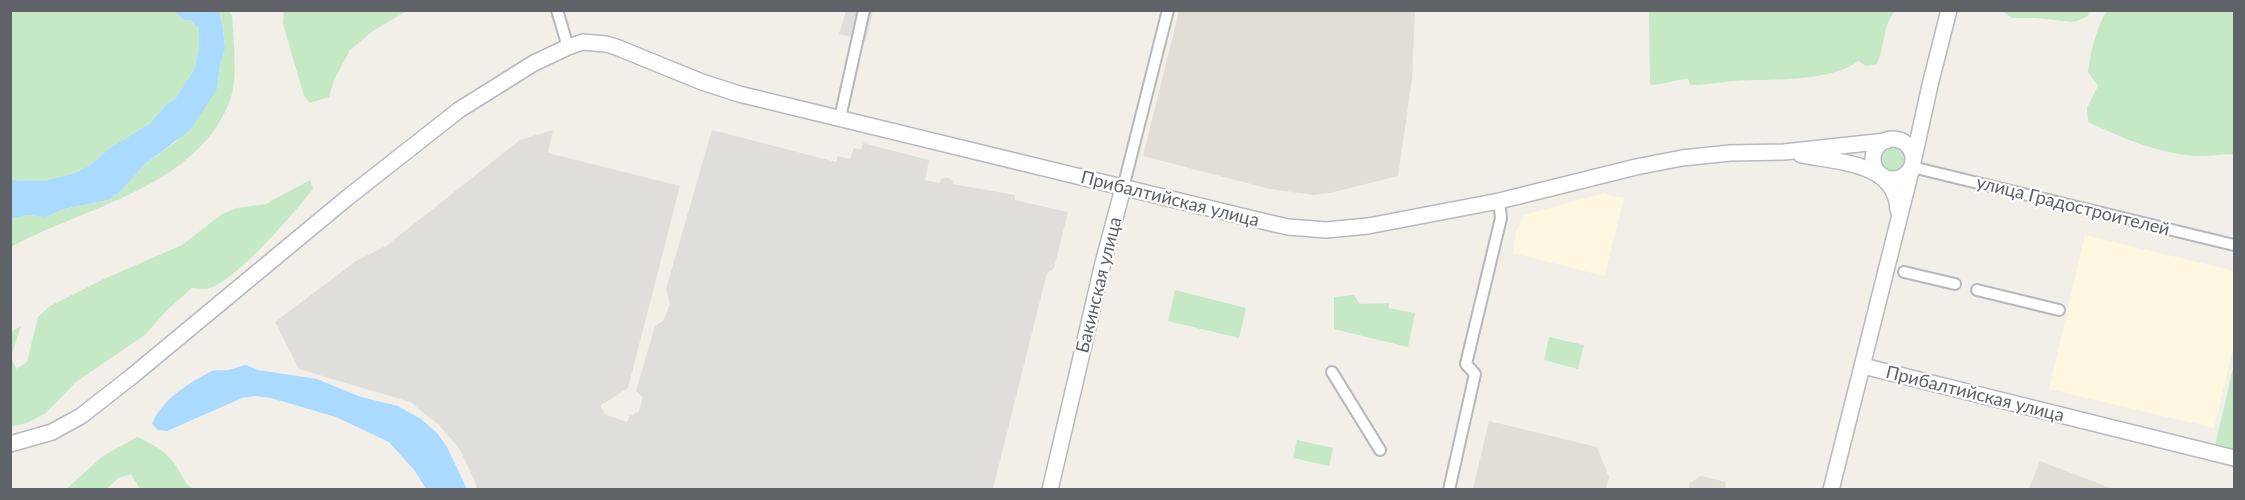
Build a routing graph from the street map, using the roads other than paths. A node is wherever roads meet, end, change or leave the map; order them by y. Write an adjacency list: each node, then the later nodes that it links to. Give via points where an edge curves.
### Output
1 (557, 10): 5 (street)
2 (864, 10): 7 (street)
3 (1168, 10): 12 (street, Бакинская улица)
4 (1949, 10): 6 (street)
5 (568, 46): 7 (street, Прибалтийская улица, via 583,42 606,44 720,88); 22 (street, via 534,63 441,123 81,416 52,432)
6 (1930, 85): 8 (street, via 1911,129); 10 (street, Прибалтийская улица)
7 (840, 118): 12 (street, Прибалтийская улица)
8 (1888, 140): 9 (street, Прибалтийская улица); 10 (street, via 1907,145); 11 (street, via 1878,146 1874,155 1874,166)
9 (1807, 153): 11 (street, Прибалтийская улица); 13 (street, Прибалтийская улица, via 1730,153 1682,158)
10 (1913, 164): 11 (street, via 1898,179); 14 (street, Прибалтийская улица); 15 (street, улица Градостроителей)
11 (1880, 174): 14 (street, Прибалтийская улица, via 1894,190)
12 (1123, 188): 13 (street, Прибалтийская улица, via 1288,227 1326,230); 25 (street, Бакинская улица)
13 (1499, 201): 26 (street, via 1501,218 1466,364 1475,374)
14 (1899, 218): 20 (street, Прибалтийская улица)
15 (2235, 245)
16 (1904, 272): 17 (street)
17 (1955, 284)
18 (1977, 290): 19 (street)
19 (2059, 310)
20 (1863, 366): 24 (street, Прибалтийская улица); 27 (street)
21 (1332, 372): 23 (street)
22 (10, 444)
23 (1380, 450)
24 (2235, 458)
25 (1050, 489)
26 (1449, 489)
27 (1831, 489)

